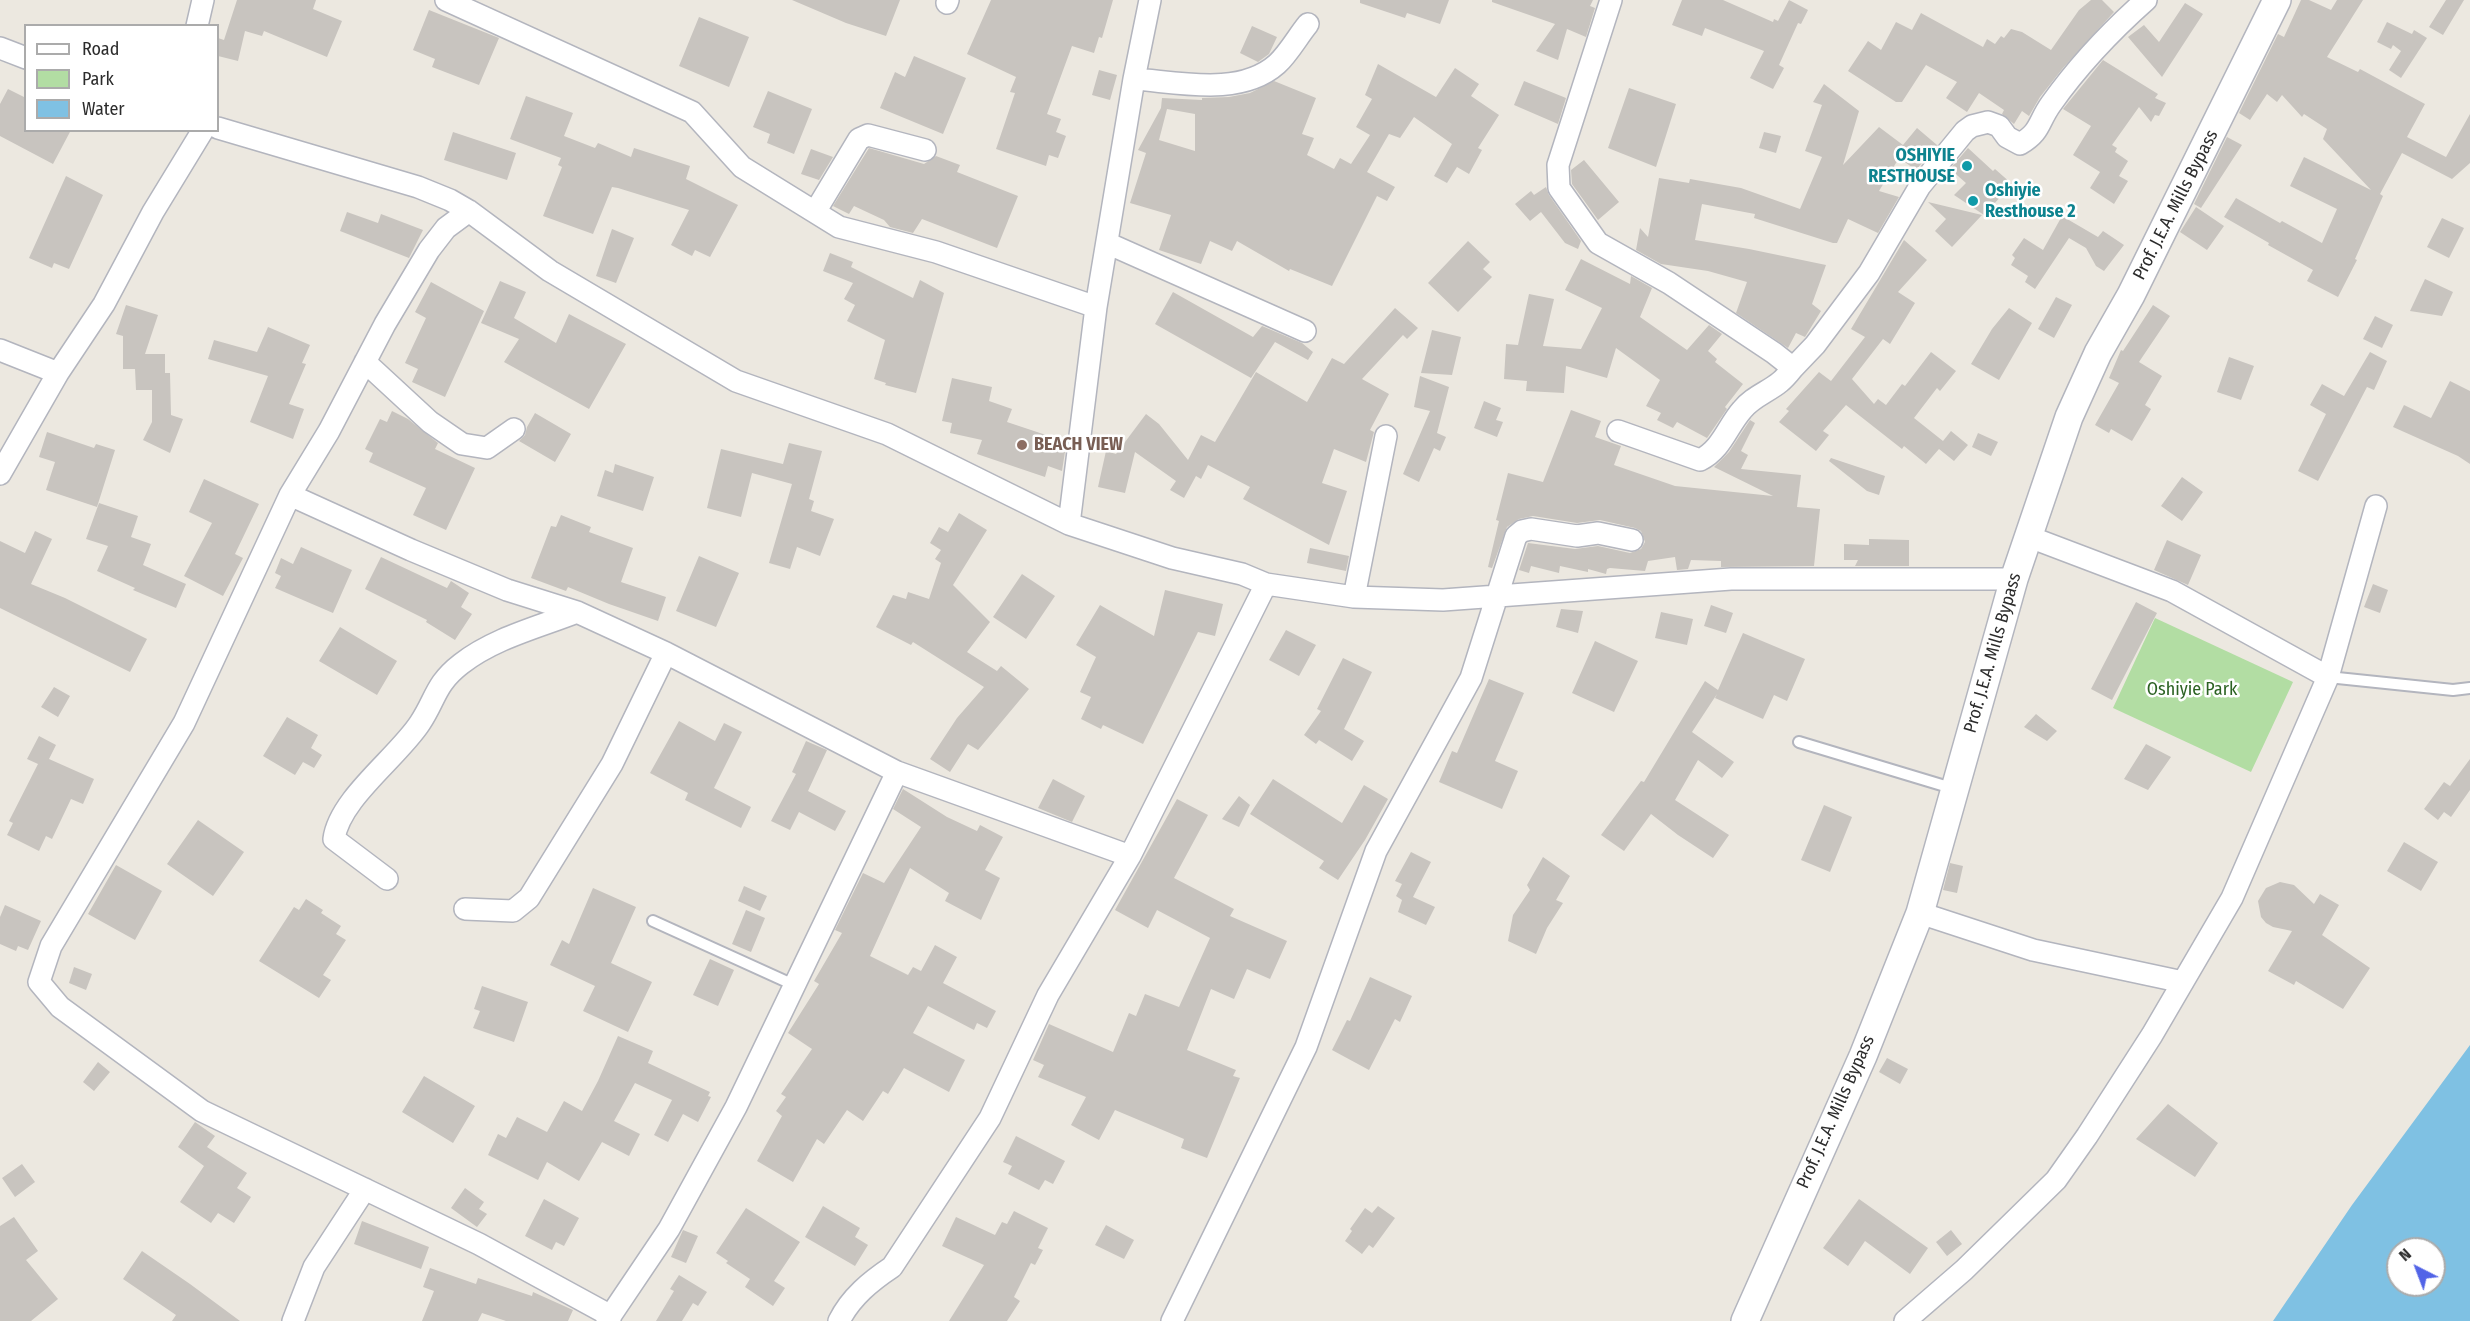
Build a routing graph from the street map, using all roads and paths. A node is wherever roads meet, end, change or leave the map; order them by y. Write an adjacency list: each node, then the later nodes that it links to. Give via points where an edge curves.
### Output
1 (203, 0): 7 (street)
2 (447, 0): 16 (street, via 692,112 742,167)
3 (1150, 0): 11 (street)
4 (1611, 0): 22 (street, via 1558,165 1560,188 1598,243 1669,283)
5 (2146, 0): 22 (street, via 2110,32 2050,105 2033,137 2020,144 1988,122 1965,131 1920,186 1869,273)
6 (2277, 0): 31 (street, Prof. J.E.A. Mills Bypass, via 2131,295 2098,352 2069,417)
7 (197, 24)
8 (1308, 24): 11 (street, via 1277,64 1256,77 1223,85)
9 (0, 48): 10 (street)
10 (24, 57)
11 (1134, 79): 17 (street)
12 (219, 128): 15 (street, via 418,187)
13 (202, 132): 23 (street, via 104,304)
14 (925, 150): 16 (street, via 864,136)
15 (469, 211): 21 (street, via 446,228 429,250); 30 (street, via 550,271 736,381 886,434)
16 (815, 212): 18 (street, via 854,232 936,252)
17 (1107, 243): 18 (street); 19 (street)
18 (1096, 307): 30 (street)
19 (1305, 331)
20 (0, 350): 23 (street)
21 (365, 362): 24 (street, via 430,422 462,444 487,448); 28 (street)
22 (1793, 368): 25 (street, via 1780,382 1750,401 1718,447 1700,460)
23 (58, 373): 27 (street)
24 (514, 429)
25 (1618, 431)
26 (1386, 436): 36 (street)
27 (0, 474)
28 (290, 495): 37 (street, via 496,585); 51 (street, via 184,723 51,946 39,982 60,1007 202,1111)
29 (2376, 506): 39 (street)
30 (1069, 524): 34 (street)
31 (2027, 536): 33 (street, Prof. J.E.A. Mills Bypass); 39 (street, via 2172,591)
32 (1632, 540): 35 (street, via 1598,533 1577,536 1522,531 1516,536)
33 (2014, 579): 35 (street, via 1731,579); 43 (street, Prof. J.E.A. Mills Bypass)
34 (1266, 584): 36 (street); 44 (street)
35 (1496, 596): 36 (street, via 1443,600); 55 (street, via 1471,678 1376,851 1306,1047)
36 (1354, 597)
37 (577, 612): 38 (street); 45 (street, via 491,645 461,663 440,683 420,723 343,815 335,827 334,838)
38 (666, 653): 42 (street); 46 (street, via 612,764 529,898 513,911)
39 (2328, 677): 40 (lane, via 2453,690); 49 (street, via 2232,898)
40 (2470, 688)
41 (1799, 742): 43 (lane)
42 (897, 772): 44 (street); 50 (street)
43 (1956, 789): 47 (street, Prof. J.E.A. Mills Bypass)
44 (1130, 856): 54 (street, via 1048,995 990,1118 892,1267 869,1282)
45 (387, 879)
46 (465, 909)
47 (1920, 913): 49 (street, via 2033,950); 56 (street, Prof. J.E.A. Mills Bypass, via 1863,1056)
48 (653, 921): 50 (lane)
49 (2183, 982): 57 (street, via 2056,1180)
50 (794, 985): 52 (street, via 669,1229)
51 (366, 1190): 52 (street, via 479,1244); 53 (street, via 314,1267)
52 (609, 1318)
53 (293, 1321)
54 (839, 1321)
55 (1172, 1321)
56 (1745, 1321)
57 (1905, 1321)

